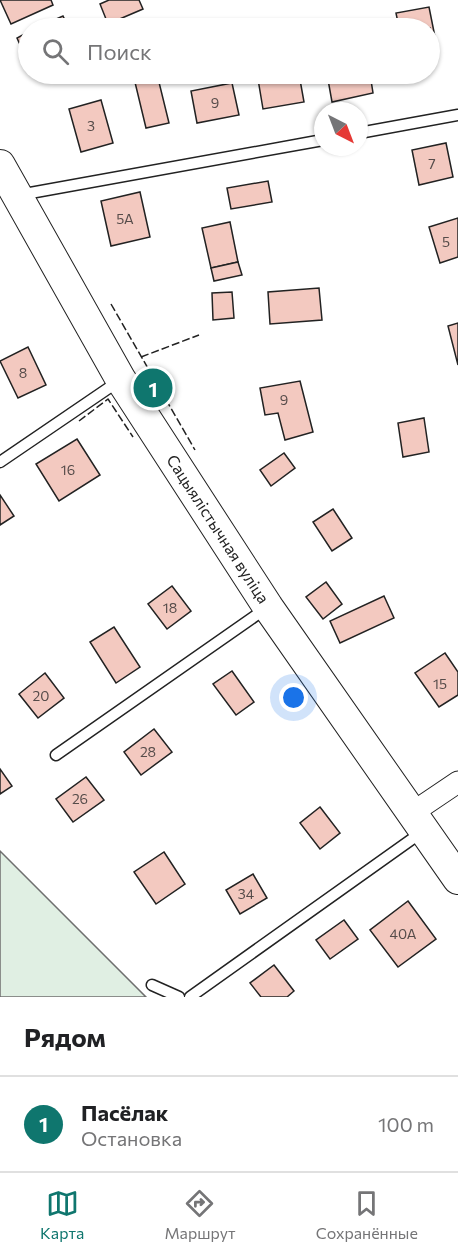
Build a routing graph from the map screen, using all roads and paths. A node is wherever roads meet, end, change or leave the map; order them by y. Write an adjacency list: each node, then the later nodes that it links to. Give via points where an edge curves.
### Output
1 (458, 115): 2 (lane)
2 (368, 131)
3 (314, 141): 4 (lane)
4 (6, 178): 5 (main road, Сацыялістычная вуліца)
5 (121, 380): 6 (lane); 7 (main road, Сацыялістычная вуліца)
6 (0, 462)
7 (268, 607): 8 (lane); 10 (main road, Сацыялістычная вуліца)
8 (56, 755)
9 (458, 782): 10 (street)
10 (418, 822): 11 (main road, Сацыялістычная вуліца); 14 (lane)
11 (458, 879)
12 (152, 985): 13 (lane)
13 (179, 997)
14 (190, 997)

